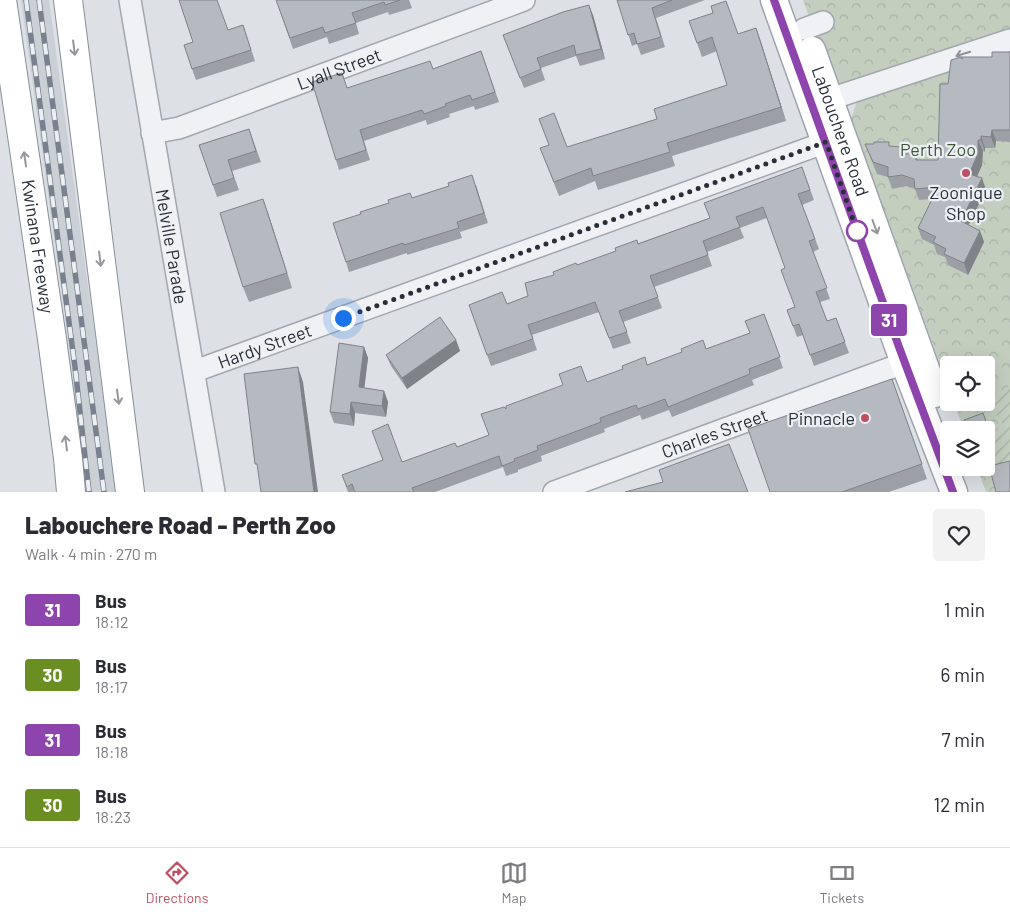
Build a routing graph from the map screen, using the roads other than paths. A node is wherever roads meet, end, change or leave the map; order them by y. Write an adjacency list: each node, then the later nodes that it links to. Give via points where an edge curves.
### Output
1 (2, 0): 15 (highway, Kwinana Freeway, one-way to 1, via 52,338)
2 (68, 0): 16 (highway, one-way to 16)
3 (130, 0): 9 (street, Melville Parade)
4 (524, 0): 9 (street, Lyall Street, via 179,128)
5 (774, 0): 10 (main road, Labouchere Road)
6 (793, 0): 8 (main road, Labouchere Road, via 813,26)
7 (1010, 40): 8 (street, one-way to 8)
8 (830, 99): 10 (main road, Labouchere Road)
9 (152, 133): 12 (street, Melville Parade)
10 (834, 139): 11 (main road, Labouchere Road); 12 (street, Hardy Street); 13 (main road, Labouchere Road, one-way to 13)
11 (904, 363): 18 (street, Charles Street); 19 (main road, Labouchere Road)
12 (194, 371): 17 (street, Melville Parade)
13 (945, 421)
14 (965, 476): 20 (main road)
15 (71, 492)
16 (130, 492)
17 (214, 492)
18 (554, 492)
19 (954, 492)
20 (970, 492)

